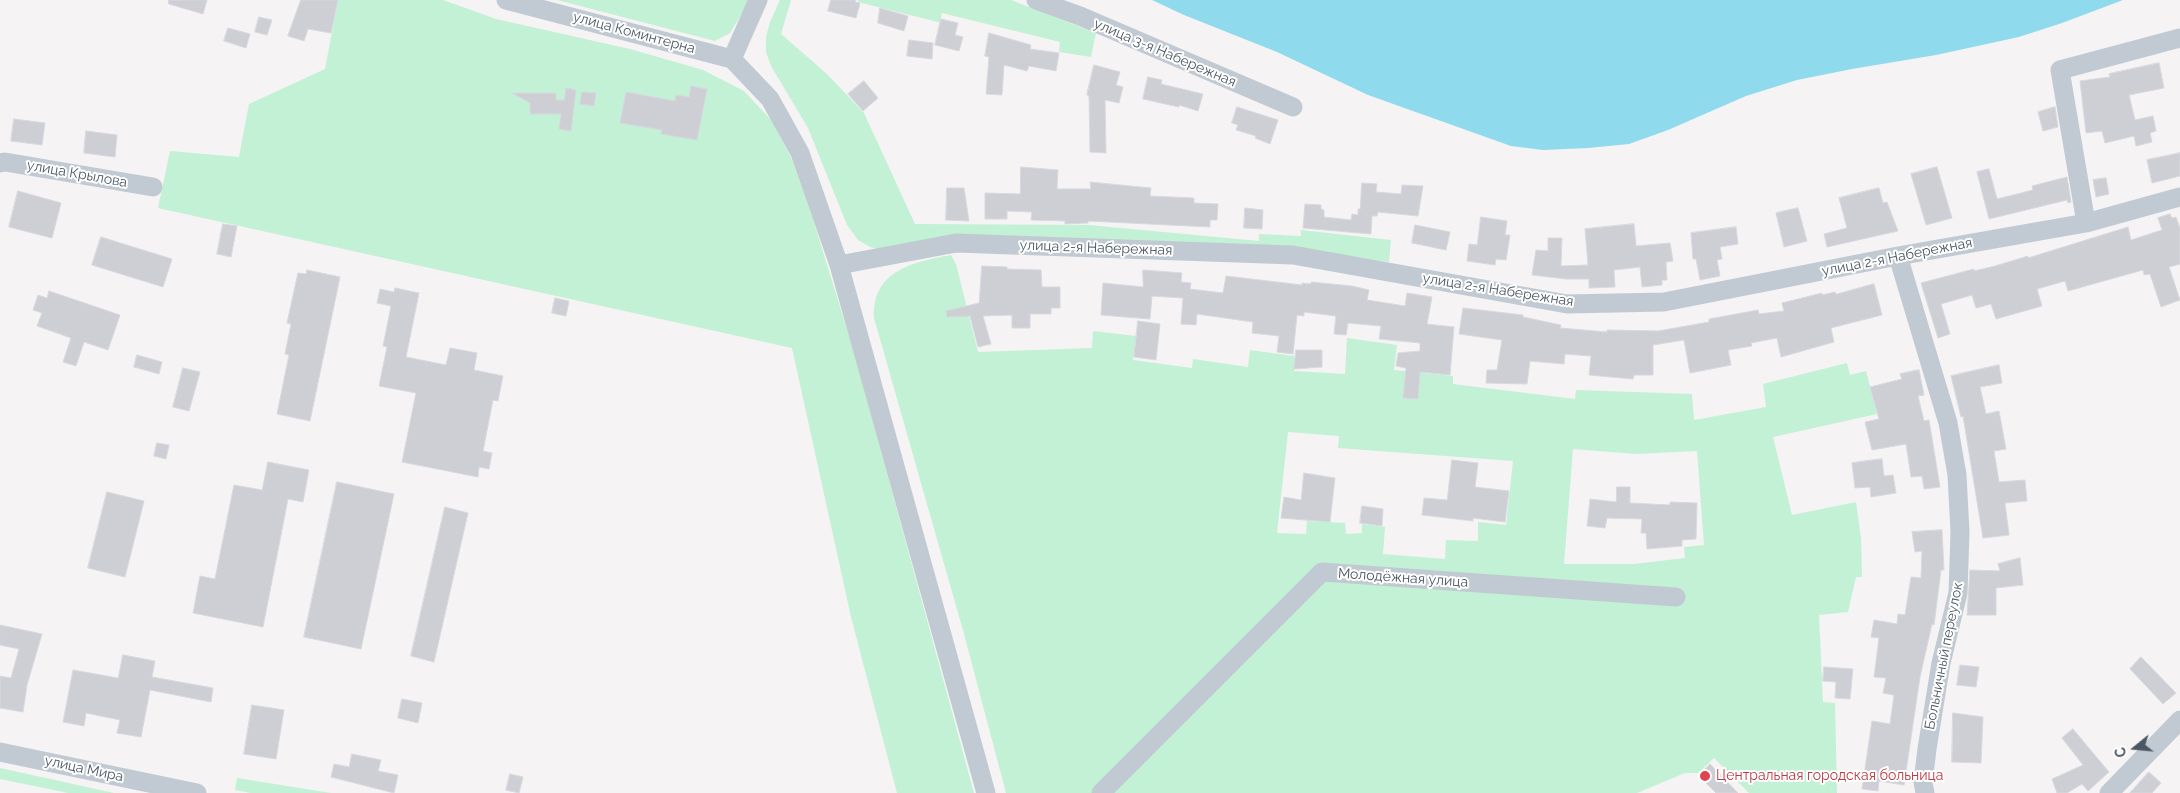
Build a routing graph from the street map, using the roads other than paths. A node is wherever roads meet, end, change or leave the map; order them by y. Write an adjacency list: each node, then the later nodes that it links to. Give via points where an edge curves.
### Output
1 (506, 0): 5 (street, улица Коминтерна)
2 (758, 0): 5 (street)
3 (1036, 0): 6 (street, улица 3-я Набережная)
4 (2180, 38): 10 (street, via 2060,70)
5 (732, 59): 12 (street, via 770,100 800,153)
6 (1293, 107)
7 (0, 163): 8 (street, улица Крылова)
8 (153, 187)
9 (2180, 197): 10 (street, улица 2-я Набережная)
10 (2086, 223): 11 (street, улица 2-я Набережная)
11 (1898, 256): 12 (street, улица 2-я Набережная, via 1664,302 1567,304 1293,255 956,243); 19 (street, Больничный переулок, via 1948,423 1957,475 1960,532 1958,593 1941,663 1927,749)
12 (839, 265): 17 (street)
13 (1676, 597): 18 (street, Молодёжная улица, via 1322,572)
14 (2180, 720): 20 (street)
15 (0, 752): 16 (street, улица Мира)
16 (197, 793)
17 (986, 793)
18 (1101, 793)
19 (1925, 793)
20 (2109, 793)

